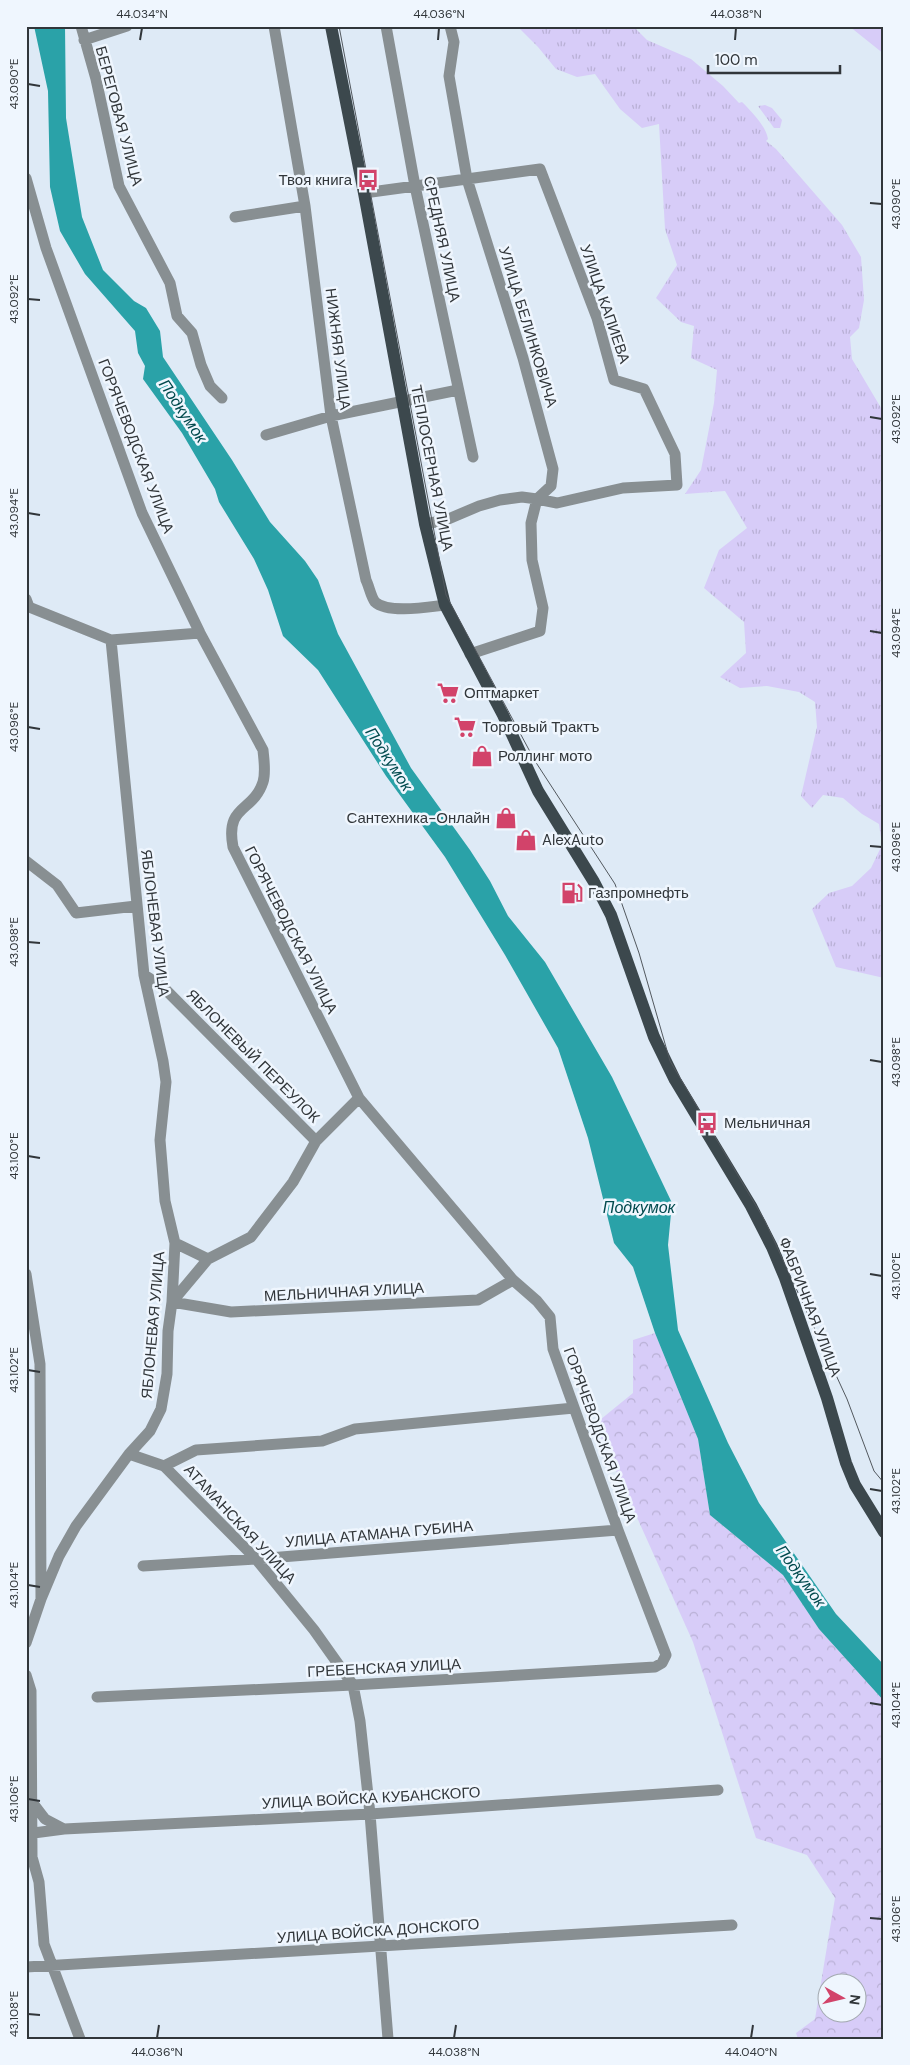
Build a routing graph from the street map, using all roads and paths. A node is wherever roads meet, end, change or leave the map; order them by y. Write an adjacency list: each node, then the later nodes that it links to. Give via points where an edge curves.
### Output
1 (82, 26): 7 (street, БЕРЕГОВАЯ УЛИЦА)
2 (128, 26): 7 (street)
3 (274, 26): 12 (street, НИЖНЯЯ УЛИЦА)
4 (331, 26): 11 (main road, ТЕПЛОСЕРНАЯ УЛИЦА)
5 (386, 26): 10 (street, СРЕДНЯЯ УЛИЦА)
6 (450, 26): 9 (street, УЛИЦА БЕЛИНКОВИЧА, via 454,42 449,76)
7 (84, 40): 15 (street, БЕРЕГОВАЯ УЛИЦА, via 96,79 119,186 170,282 176,316 192,333 200,365 210,386)
8 (26, 178): 24 (street, ГОРЯЧЕВОДСКАЯ УЛИЦА, via 46,248 142,513)
9 (467, 178): 10 (street); 20 (street, УЛИЦА БЕЛИНКОВИЧА, via 523,358 553,468 551,486); 20 (street, УЛИЦА КАПИЕВА, via 540,169 597,318 614,380 644,389 675,454 676,485 623,488 557,504)
10 (415, 186): 11 (street); 14 (street, СРЕДНЯЯ УЛИЦА)
11 (364, 193): 16 (main road, ТЕПЛОСЕРНАЯ УЛИЦА)
12 (305, 206): 13 (street); 17 (street, НИЖНЯЯ УЛИЦА)
13 (235, 218)
14 (458, 390): 16 (street); 19 (street, СРЕДНЯЯ УЛИЦА)
15 (222, 398)
16 (402, 402): 17 (street); 21 (main road, ТЕПЛОСЕРНАЯ УЛИЦА)
17 (331, 416): 18 (street); 23 (street, НИЖНЯЯ УЛИЦА, via 366,580 375,601 388,609)
18 (266, 435)
19 (473, 457)
20 (537, 498): 21 (street, via 500,500 446,520); 26 (street, УЛИЦА БЕЛИНКОВИЧА, via 531,524 532,560 543,608 540,632)
21 (424, 524): 23 (main road, ТЕПЛОСЕРНАЯ УЛИЦА)
22 (26, 599): 25 (street, via 29,606)
23 (445, 605): 26 (main road, ТЕПЛОСЕРНАЯ УЛИЦА)
24 (200, 633): 25 (street); 31 (street, ГОРЯЧЕВОДСКАЯ УЛИЦА, via 263,750 263,783 232,821 233,847)
25 (111, 640): 29 (street, ЯБЛОНЕВАЯ УЛИЦА)
26 (470, 654): 28 (main road, ТЕПЛОСЕРНАЯ УЛИЦА, via 538,791)
27 (26, 861): 29 (street, via 57,885 76,913)
28 (594, 882): 42 (main road, ФАБРИЧНАЯ УЛИЦА, via 611,915 654,1037 675,1080 752,1206 772,1247 827,1398 846,1463 855,1485)
29 (136, 906): 30 (street, ЯБЛОНЕВАЯ УЛИЦА)
30 (144, 975): 32 (street, ЯБЛОНЕВЫЙ ПЕРЕУЛОК, via 162,986); 33 (street, ЯБЛОНЕВАЯ УЛИЦА, via 166,1082 160,1140 166,1201)
31 (359, 1098): 32 (street); 36 (street, ГОРЯЧЕВОДСКАЯ УЛИЦА)
32 (316, 1141): 34 (street, via 293,1182 251,1237)
33 (175, 1243): 34 (street); 37 (street, ЯБЛОНЕВАЯ УЛИЦА)
34 (208, 1259): 37 (street)
35 (26, 1274): 45 (street, via 40,1364)
36 (513, 1280): 37 (street, МЕЛЬНИЧНАЯ УЛИЦА, via 478,1300 231,1312); 38 (street, ГОРЯЧЕВОДСКАЯ УЛИЦА, via 550,1317 553,1349)
37 (172, 1302): 39 (street, ЯБЛОНЕВАЯ УЛИЦА, via 161,1409 150,1430)
38 (574, 1408): 40 (street, via 355,1430 322,1440 196,1450); 41 (street, ГОРЯЧЕВОДСКАЯ УЛИЦА)
39 (130, 1454): 40 (street, АТАМАНСКАЯ УЛИЦА); 45 (street, ЯБЛОНЕВАЯ УЛИЦА, via 76,1526)
40 (164, 1466): 43 (street, АТАМАНСКАЯ УЛИЦА)
41 (618, 1530): 43 (street, УЛИЦА АТАМАНА ГУБИНА); 47 (street, ГОРЯЧЕВОДСКАЯ УЛИЦА)
42 (884, 1532)
43 (256, 1559): 44 (street, УЛИЦА АТАМАНА ГУБИНА); 49 (street, АТАМАНСКАЯ УЛИЦА)
44 (143, 1566)
45 (41, 1599): 46 (street, ЯБЛОНЕВАЯ УЛИЦА)
46 (26, 1643)
47 (666, 1655): 49 (street, ГРЕБЕНСКАЯ УЛИЦА, via 655,1667)
48 (26, 1675): 52 (street, via 31,1691)
49 (354, 1685): 50 (street, ГРЕБЕНСКАЯ УЛИЦА); 53 (street, АТАМАНСКАЯ УЛИЦА)
50 (97, 1696)
51 (718, 1790): 53 (street, УЛИЦА ВОЙСКА КУБАНСКОГО)
52 (32, 1802): 54 (street, via 46,1819); 55 (street)
53 (370, 1814): 54 (street, УЛИЦА ВОЙСКА КУБАНСКОГО); 57 (street, АТАМАНСКАЯ УЛИЦА)
54 (64, 1829): 55 (street, УЛИЦА ВОЙСКА КУБАНСКОГО)
55 (29, 1834): 58 (street, via 39,1882 44,1944)
56 (732, 1924): 57 (street, УЛИЦА ВОЙСКА ДОНСКОГО)
57 (380, 1946): 58 (street, УЛИЦА ВОЙСКА ДОНСКОГО); 61 (street, АТАМАНСКАЯ УЛИЦА)
58 (52, 1966): 59 (street, УЛИЦА ВОЙСКА ДОНСКОГО); 60 (street)
59 (26, 1967)
60 (80, 2039)
61 (388, 2039)

